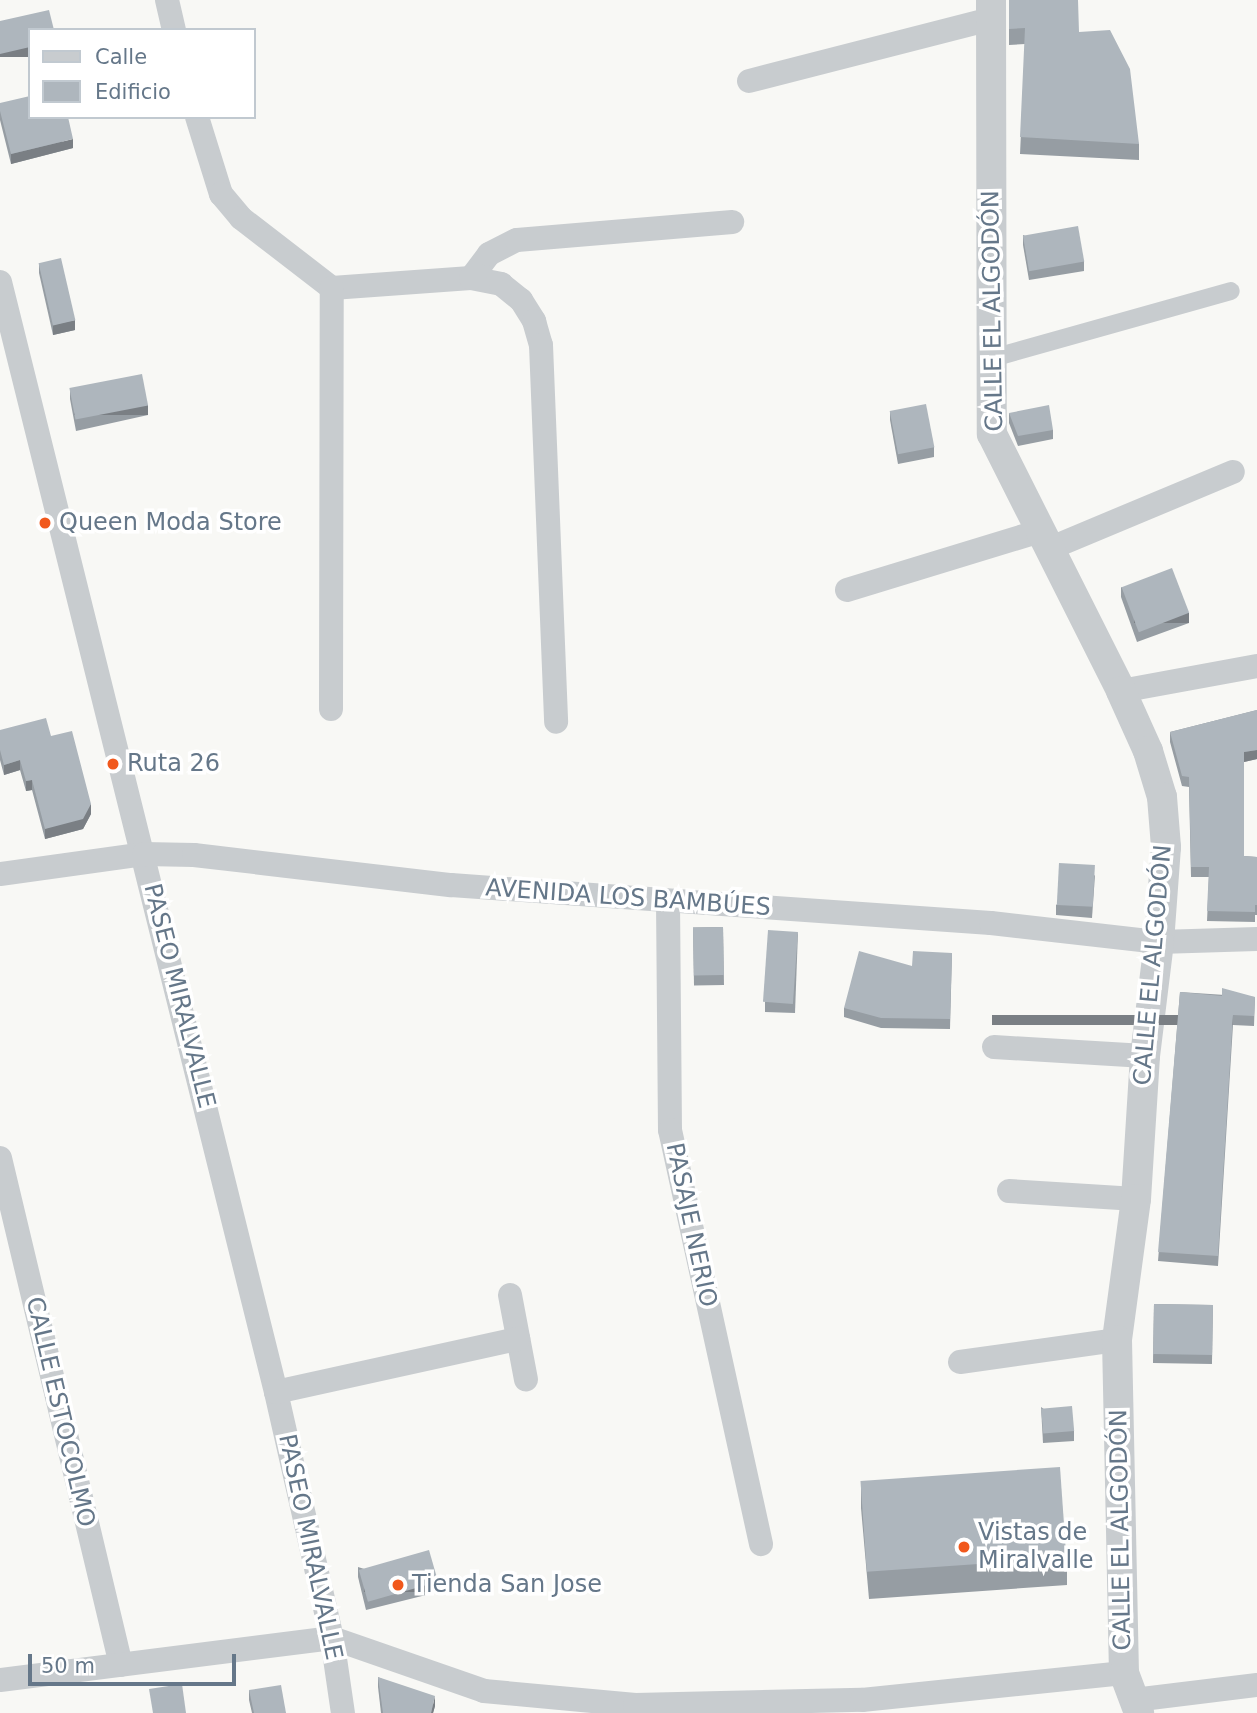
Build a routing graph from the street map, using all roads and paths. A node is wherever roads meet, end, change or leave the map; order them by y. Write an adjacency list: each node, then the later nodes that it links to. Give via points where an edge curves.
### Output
1 (167, 0): 3 (street)
2 (991, 10): 4 (street); 11 (street, CALLE EL ALGODÓN)
3 (174, 28)
4 (749, 81)
5 (198, 119): 9 (street, via 221,194 241,218)
6 (733, 222): 7 (street, via 517,240 489,254)
7 (471, 278): 9 (street); 18 (street, via 501,284 521,300 541,345)
8 (0, 282): 19 (street, PASEO MIRALVALLE)
9 (332, 288): 17 (street)
10 (1231, 291): 11 (street)
11 (989, 359): 13 (street, CALLE EL ALGODÓN, via 992,434)
12 (1233, 472): 13 (street)
13 (1045, 540): 14 (street); 16 (street, CALLE EL ALGODÓN)
14 (847, 590)
15 (1257, 666): 16 (street)
16 (1121, 691): 23 (street, CALLE EL ALGODÓN, via 1148,751 1162,797 1166,847)
17 (331, 709)
18 (555, 722)
19 (144, 854): 20 (street, AVENIDA LOS BAMBÚES); 21 (street, AVENIDA LOS BAMBÚES); 34 (street, PASEO MIRALVALLE)
20 (0, 874)
21 (668, 901): 23 (street, AVENIDA LOS BAMBÚES, via 991,923); 35 (street, PASAJE NERIO, via 670,1130)
22 (1257, 939): 23 (street, AVENIDA LOS BAMBÚES)
23 (1159, 942): 25 (street, CALLE EL ALGODÓN)
24 (994, 1047): 25 (street)
25 (1144, 1056): 28 (street, CALLE EL ALGODÓN)
26 (0, 1158): 37 (street, CALLE ESTOCOLMO)
27 (1009, 1191): 28 (street)
28 (1136, 1199): 31 (street, CALLE EL ALGODÓN)
29 (510, 1295): 30 (street)
30 (518, 1339): 33 (street); 34 (street)
31 (1117, 1340): 32 (street); 40 (street, CALLE EL ALGODÓN)
32 (960, 1362)
33 (526, 1380)
34 (276, 1392): 36 (street, PASEO MIRALVALLE)
35 (761, 1544)
36 (332, 1638): 37 (street); 40 (street, via 484,1691 635,1705); 41 (street, PASEO MIRALVALLE)
37 (121, 1665): 38 (street)
38 (0, 1680)
39 (1257, 1685): 40 (street)
40 (1132, 1695)
41 (343, 1713)

